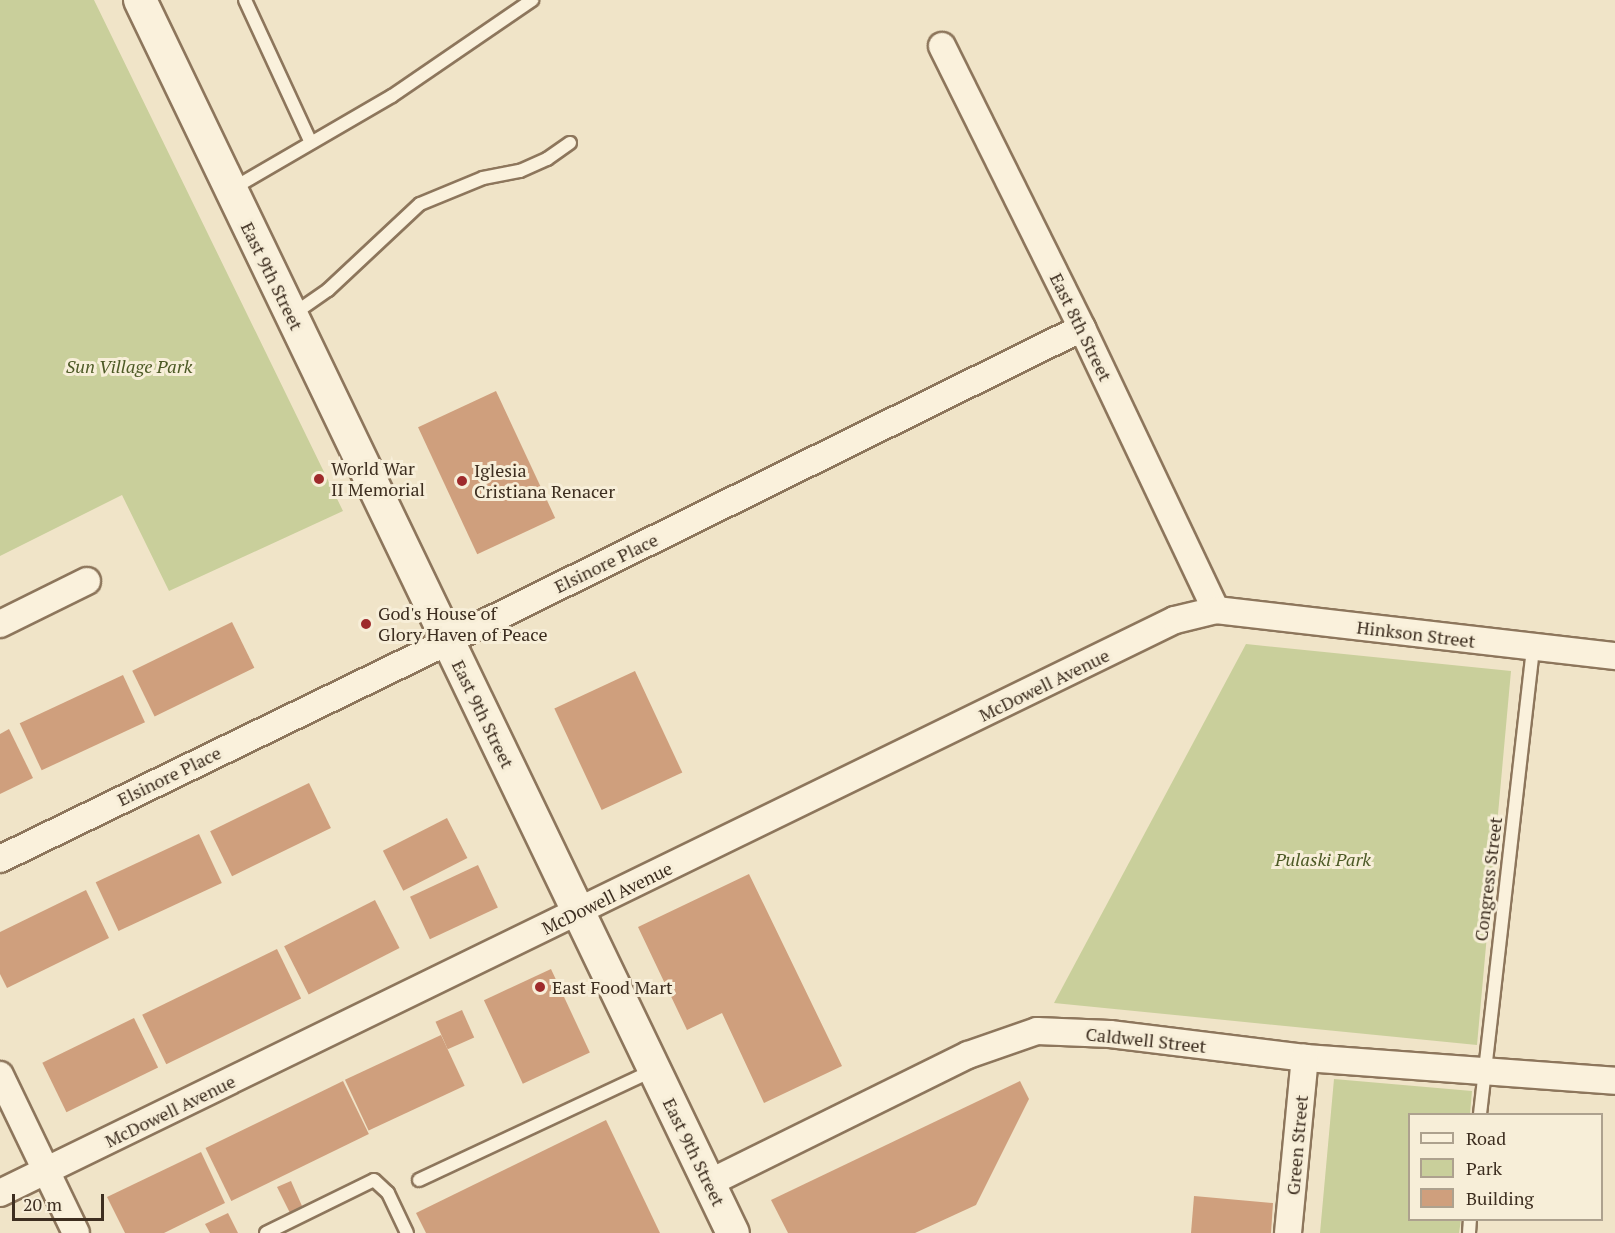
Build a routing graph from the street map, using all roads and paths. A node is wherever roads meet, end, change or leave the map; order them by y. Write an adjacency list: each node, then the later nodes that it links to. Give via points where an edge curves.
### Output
1 (140, 0): 7 (street, East 9th Street)
2 (245, 0): 5 (lane)
3 (532, 0): 5 (lane, via 392,96)
4 (942, 46): 9 (street, East 8th Street)
5 (311, 143): 7 (lane)
6 (570, 143): 8 (lane, via 548,159 520,171 483,178 420,204 328,290)
7 (231, 189): 8 (street, East 9th Street)
8 (291, 315): 13 (street, East 9th Street)
9 (1082, 328): 11 (street, East 8th Street); 13 (street, Elsinore Place)
10 (87, 581): 12 (street)
11 (1216, 610): 14 (street, Hinkson Street); 17 (street, McDowell Avenue, via 1175,620)
12 (0, 624)
13 (448, 641): 16 (street, Elsinore Place); 17 (street, East 9th Street)
14 (1533, 648): 15 (street, Hinkson Street); 19 (lane, Congress Street)
15 (1615, 656)
16 (0, 859)
17 (579, 912): 20 (street, East 9th Street); 24 (street, McDowell Avenue)
18 (1305, 1058): 19 (street, Caldwell Street); 26 (street, Caldwell Street, via 1110,1034 1037,1031 968,1055); 32 (street, Green Street)
19 (1484, 1069): 22 (street, Caldwell Street); 23 (lane, Congress Street)
20 (655, 1070): 25 (lane); 26 (street, East 9th Street)
21 (0, 1075): 24 (street)
22 (1615, 1081)
23 (1480, 1113)
24 (46, 1171): 27 (street, McDowell Avenue); 28 (street)
25 (419, 1180)
26 (709, 1183): 31 (street, East 9th Street)
27 (0, 1193)
28 (76, 1233)
29 (266, 1233): 30 (lane, via 374,1180 388,1193)
30 (407, 1233)
31 (733, 1233)
32 (1288, 1233)

